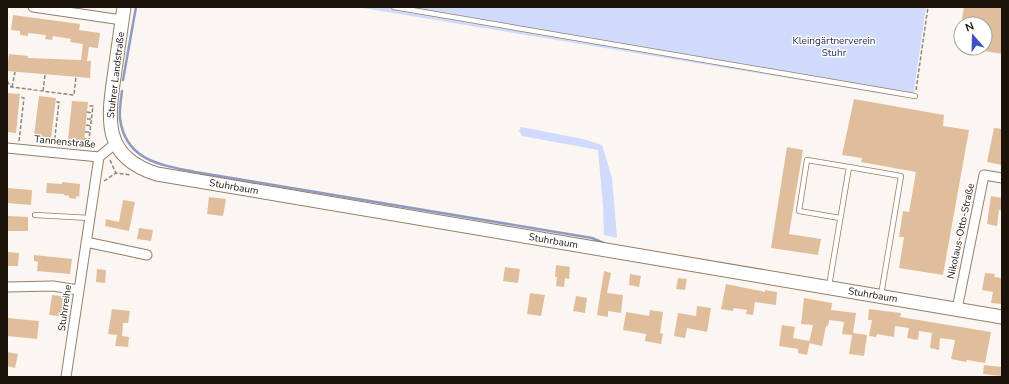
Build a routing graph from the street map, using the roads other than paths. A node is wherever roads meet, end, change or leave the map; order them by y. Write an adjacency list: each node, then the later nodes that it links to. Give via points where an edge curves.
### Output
1 (33, 7): 3 (street)
2 (394, 7): 4 (lane)
3 (123, 14): 5 (street, Stuhrer Landstraße, via 110,110 110,123)
4 (915, 96)
5 (116, 143): 7 (street, Tannenstraße); 16 (street, Stuhrbaum, via 124,157 136,166 158,174)
6 (7, 148): 7 (street, Tannenstraße, via 87,156)
7 (102, 154): 11 (street, Stuhrreihe)
8 (849, 167): 12 (lane); 12 (lane, via 807,160 799,211); 18 (lane, via 901,176)
9 (1002, 178): 19 (street, Nikolaus-Otto-Straße, via 984,175)
10 (35, 215): 11 (lane)
11 (90, 218): 13 (street, Stuhrreihe)
12 (840, 218): 16 (lane)
13 (86, 242): 14 (street); 17 (street, Stuhrreihe)
14 (147, 255)
15 (7, 287): 17 (street, via 53,286)
16 (828, 288): 18 (street, Stuhrbaum)
17 (78, 290): 21 (street, Stuhrreihe)
18 (880, 296): 19 (street, Stuhrbaum)
19 (957, 309): 20 (street, Stuhrbaum)
20 (1002, 317)
21 (66, 377)

